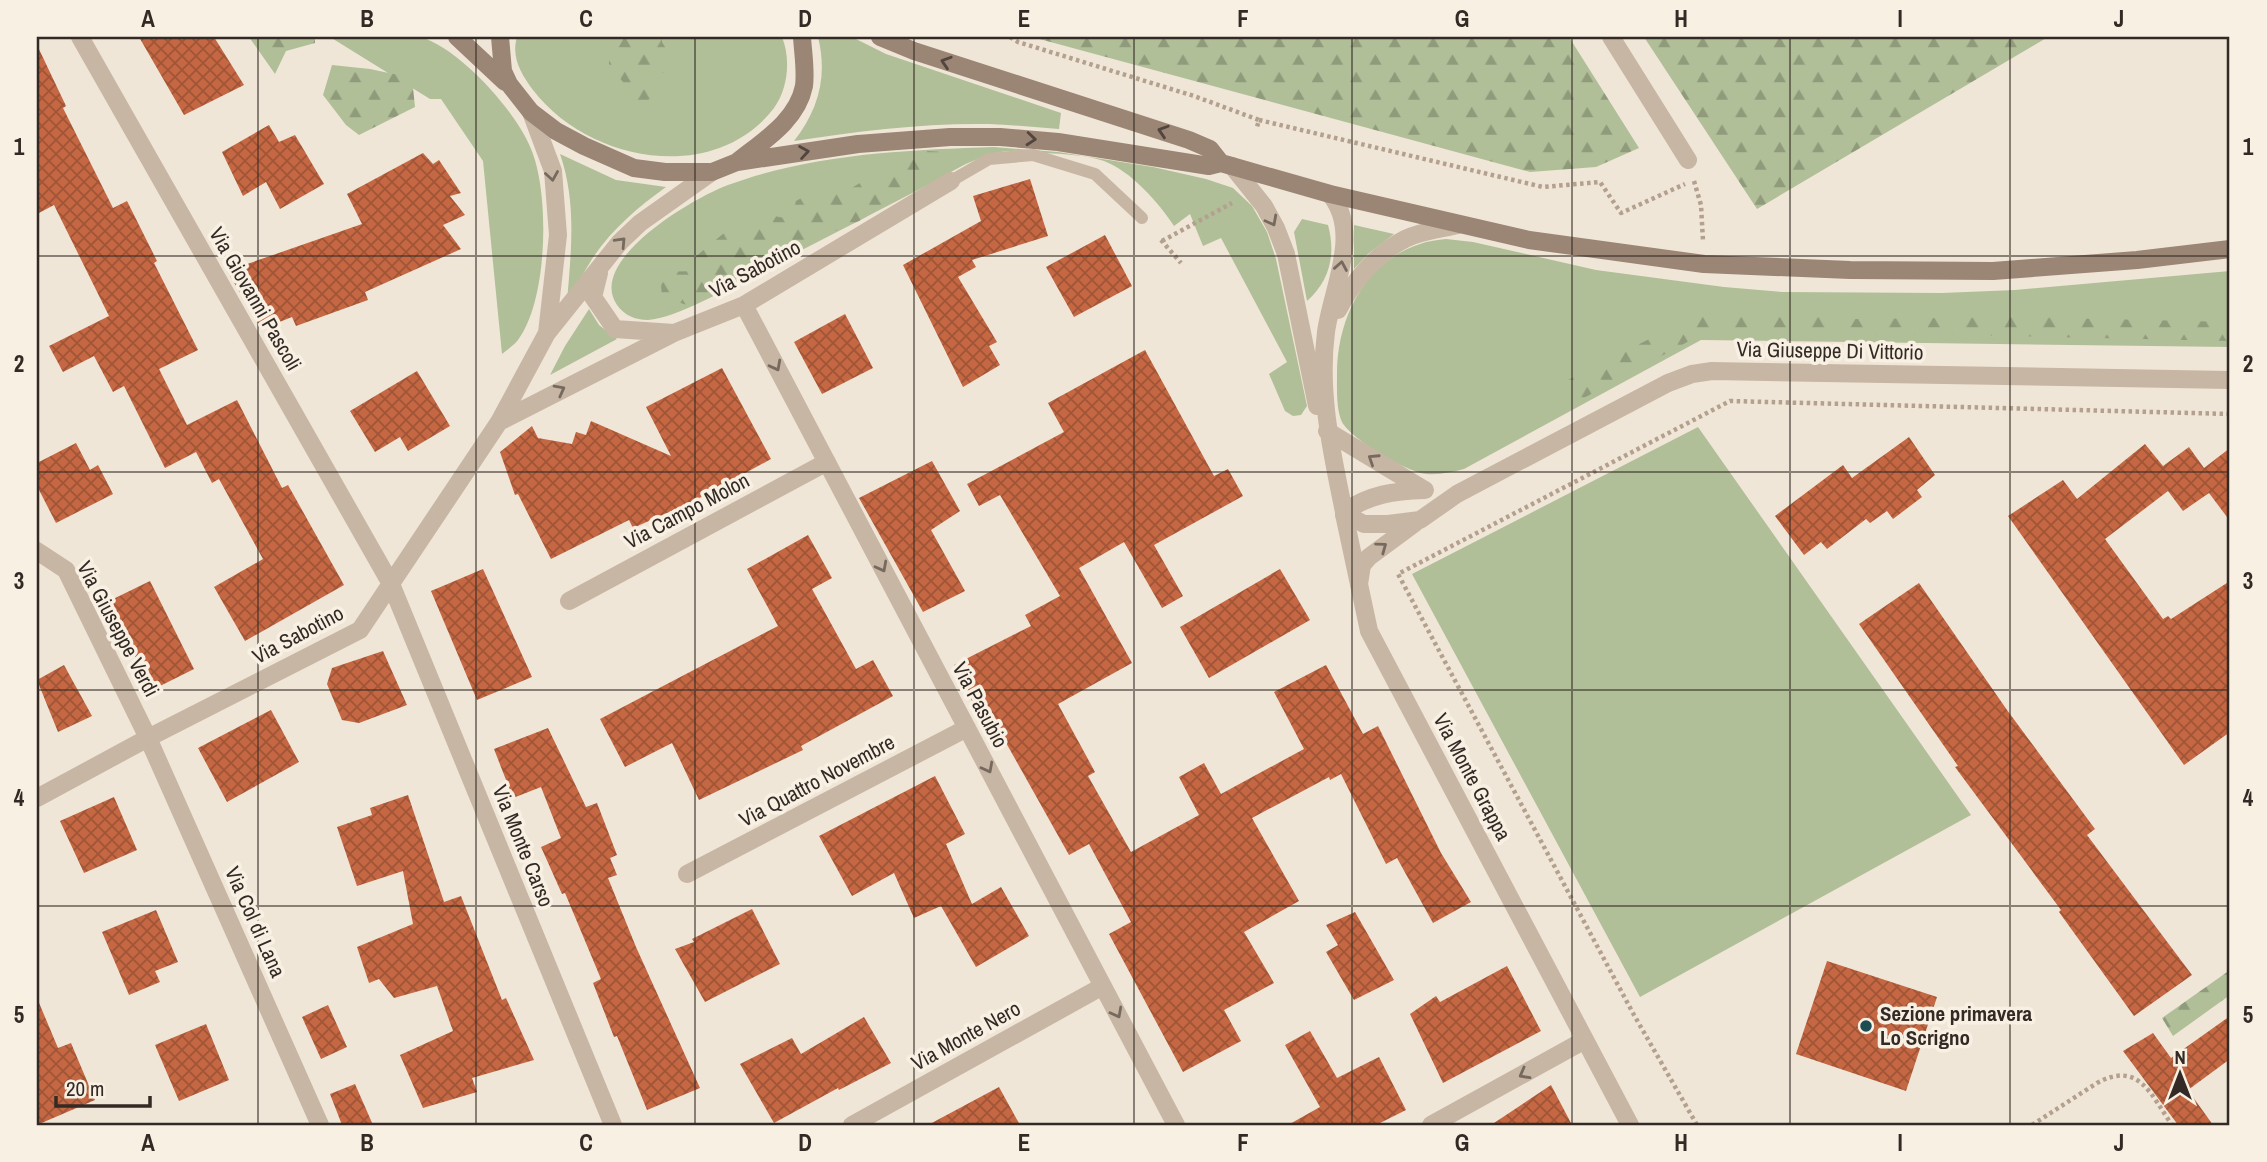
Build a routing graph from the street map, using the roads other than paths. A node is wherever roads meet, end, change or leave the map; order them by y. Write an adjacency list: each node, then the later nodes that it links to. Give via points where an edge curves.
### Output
1 (80, 37): 32 (street, Via Giovanni Pascoli)
2 (499, 37): 7 (main road, via 503,71)
3 (802, 37): 10 (main road, via 805,71 799,100 779,129)
4 (880, 37): 11 (main road, one-way to 4, via 1210,149 1189,140)
5 (1611, 37): 9 (street)
6 (459, 39): 7 (main road)
7 (516, 93): 8 (main road)
8 (531, 112): 12 (main road, via 556,131 634,168); 21 (street, one-way to 21, via 553,171 558,235)
9 (1688, 160)
10 (737, 162): 11 (main road, one-way to 11, via 858,144 1000,137 1209,166); 12 (main road)
11 (1227, 164): 14 (main road); 25 (street, Via Monte Grappa, one-way to 25, via 1264,206 1286,254 1318,412)
12 (712, 172): 18 (street, one-way to 12, via 640,223)
13 (951, 181): 15 (lane, via 989,159 1033,155 1095,174); 19 (street, Via Sabotino)
14 (1330, 194): 16 (main road); 20 (street, Via Monte Grappa, one-way to 14, via 1344,238 1342,213)
15 (1142, 218)
16 (1458, 225): 17 (main road, via 1542,242 1704,264 1850,270 1993,271); 20 (street, Via Monte Grappa, via 1406,239 1387,251 1347,292)
17 (2230, 249)
18 (601, 265): 21 (street); 22 (street, via 593,298 615,328)
19 (744, 305): 22 (street, Via Sabotino); 26 (street, Via Pasubio, one-way to 26)
20 (1326, 331): 25 (street, Via Monte Grappa)
21 (547, 333): 24 (street, Via Sabotino)
22 (674, 333): 24 (street, Via Sabotino, one-way to 22)
23 (2230, 380): 28 (street, Via Giuseppe Di Vittorio, via 1712,371 1668,383)
24 (499, 422): 32 (street, Via Sabotino)
25 (1327, 431): 27 (street, one-way to 25); 29 (street, Via Monte Grappa)
26 (827, 462): 34 (street, Via Campo Molon); 35 (street, Via Pasubio, one-way to 35)
27 (1424, 490): 28 (street); 29 (street, via 1385,492)
28 (1457, 494): 30 (street, Via Giuseppe Di Vittorio)
29 (1344, 513): 30 (street, Via Giuseppe Di Vittorio, via 1364,524); 33 (street, Via Monte Grappa)
30 (1420, 520): 33 (street, Via Giuseppe Di Vittorio, one-way to 30, via 1362,565 1369,557)
31 (37, 551): 36 (street, Via Giuseppe Verdi, via 66,570)
32 (391, 584): 36 (street, Via Sabotino, via 360,629); 42 (street, Via Monte Carso)
33 (1359, 584): 40 (street, Via Monte Grappa, via 1369,631)
34 (569, 601)
35 (967, 728): 38 (street, Via Quattro Novembre); 39 (street, Via Pasubio, one-way to 39)
36 (148, 738): 37 (street, Via Sabotino); 41 (street, Via Col di Lana)
37 (37, 798)
38 (687, 874)
39 (1103, 986): 43 (street, Via Monte Nero); 44 (street, Via Pasubio, one-way to 44)
40 (1583, 1041): 45 (street, one-way to 45); 46 (street, Via Monte Grappa)
41 (320, 1125)
42 (613, 1125)
43 (852, 1125)
44 (1176, 1125)
45 (1431, 1125)
46 (1630, 1125)

